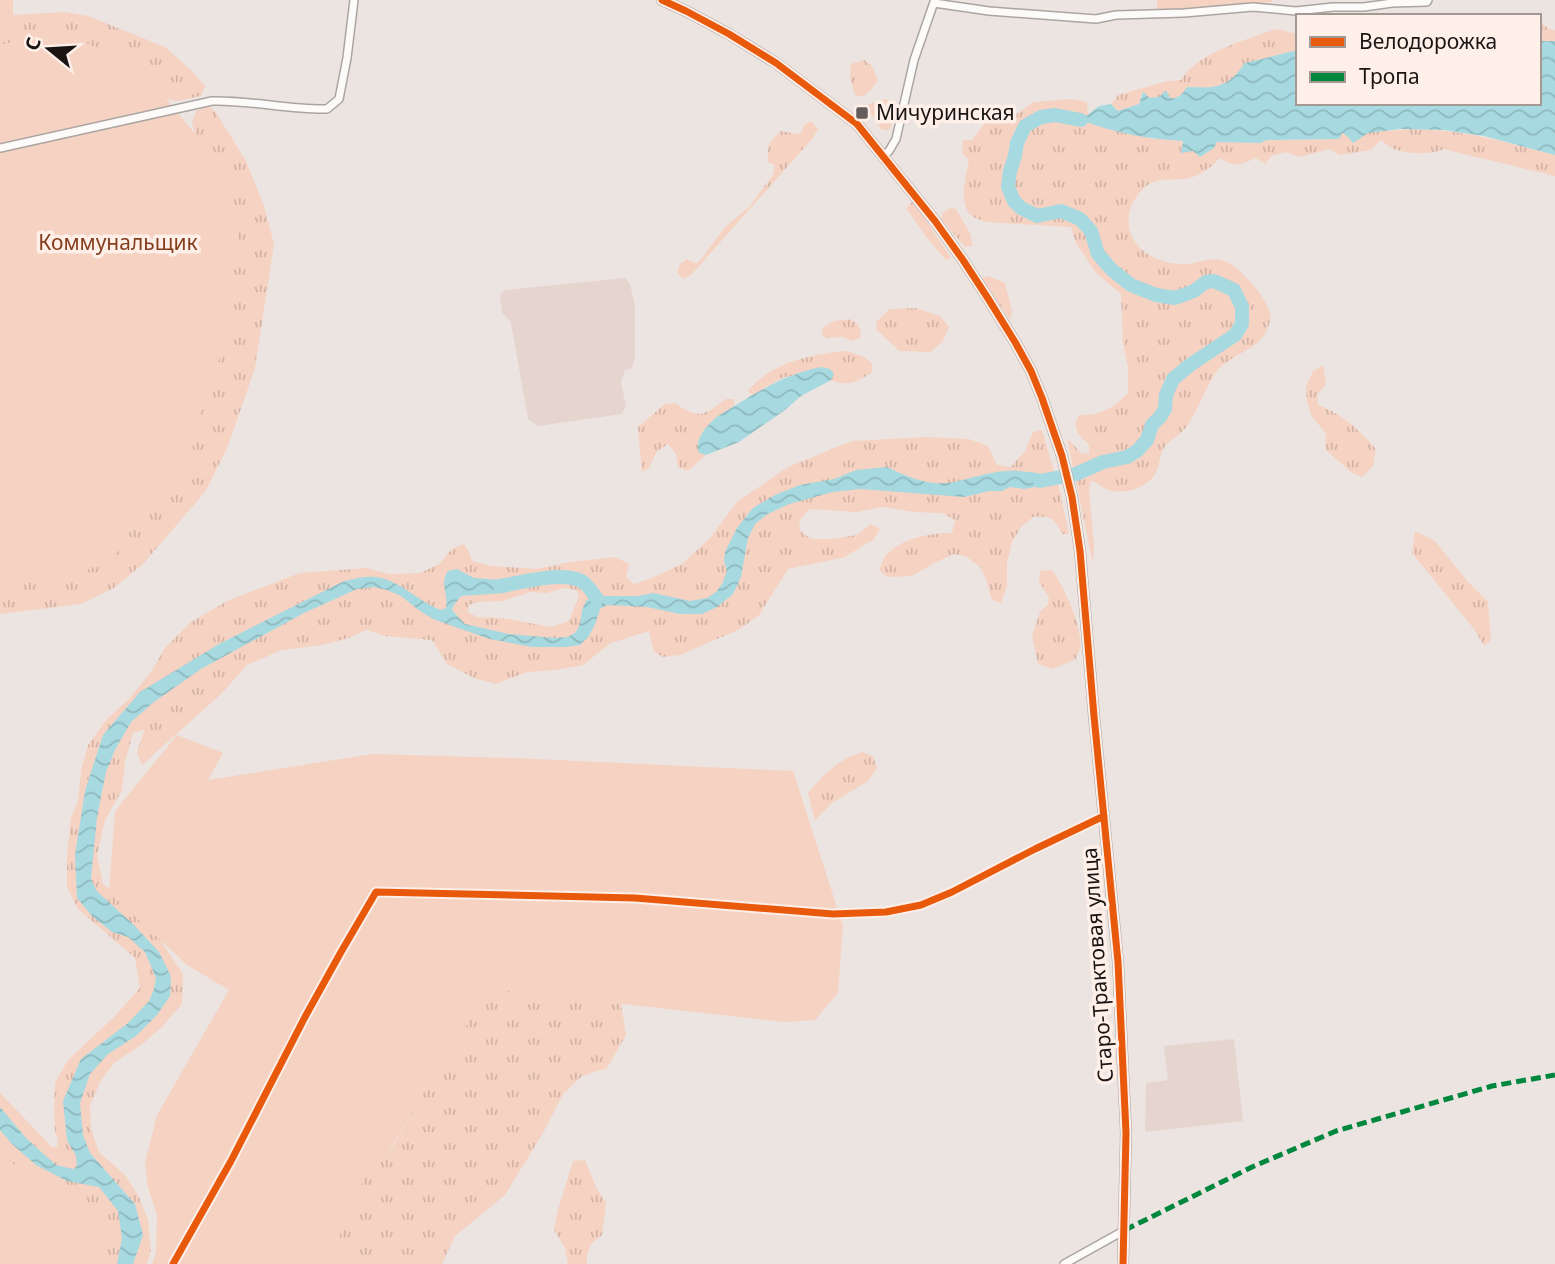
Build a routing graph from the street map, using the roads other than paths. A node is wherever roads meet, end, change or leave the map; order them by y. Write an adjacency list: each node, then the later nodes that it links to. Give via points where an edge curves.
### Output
1 (354, 0): 5 (street, via 339,99 327,109 212,102)
2 (662, 0): 6 (street, Старо-Трактовая улица, via 776,63 857,124)
3 (1427, 1): 4 (street, via 1096,19)
4 (934, 2): 6 (street, via 914,60 896,139)
5 (0, 148)
6 (883, 156): 7 (street, Старо-Трактовая улица, via 935,221 1008,331 1031,371 1062,456 1080,551)
7 (1104, 817): 8 (street, Старо-Трактовая улица, via 1124,1075); 9 (street, via 952,892 886,912 833,914 635,898 376,892)
8 (1125, 1230): 10 (street); 11 (street, Старо-Трактовая улица)
9 (173, 1264)
10 (1064, 1264)
11 (1123, 1264)

